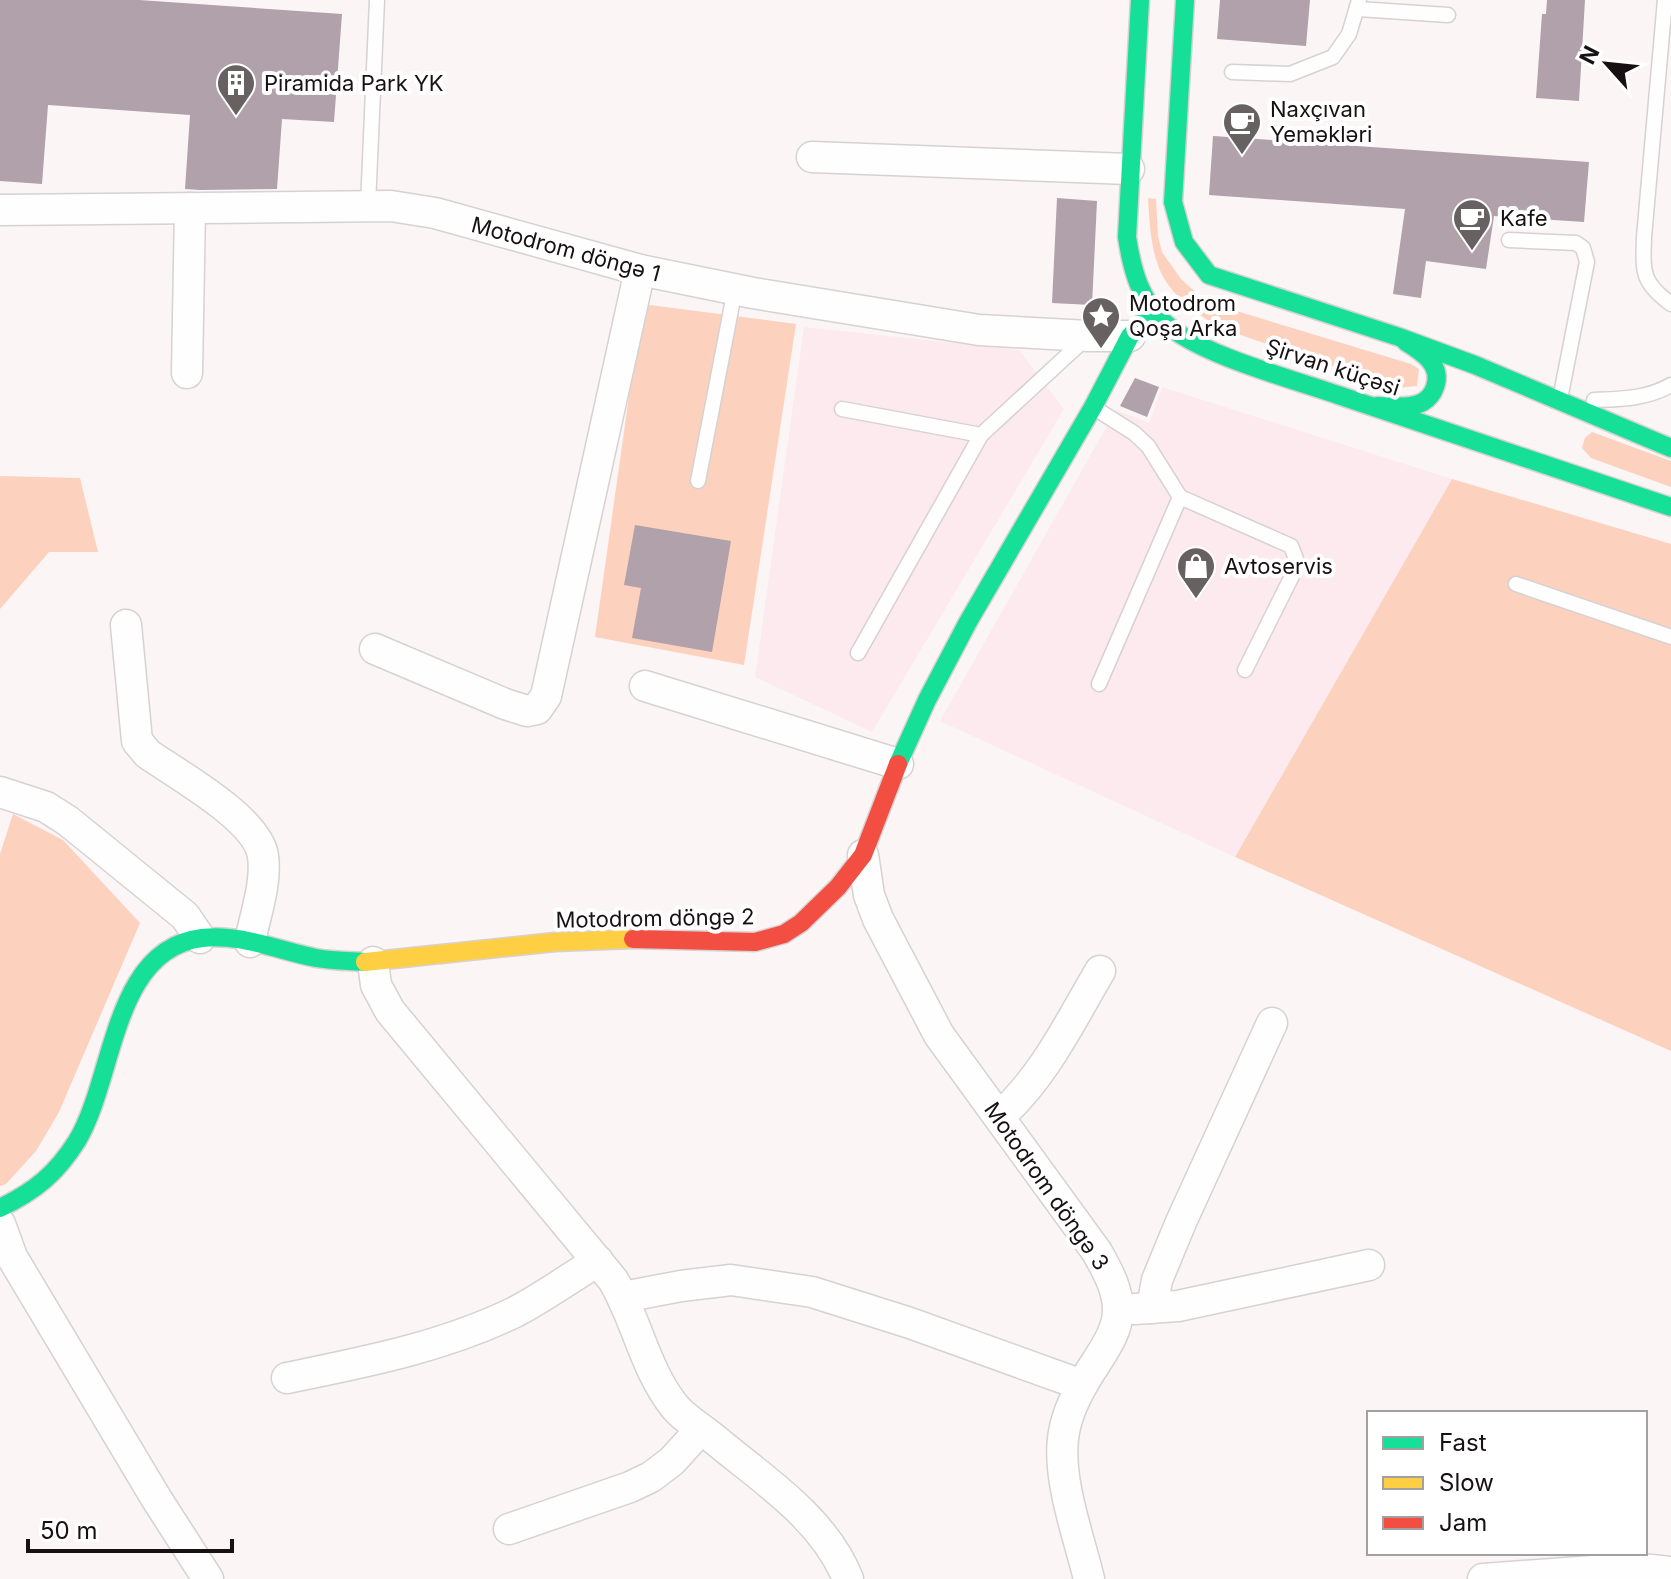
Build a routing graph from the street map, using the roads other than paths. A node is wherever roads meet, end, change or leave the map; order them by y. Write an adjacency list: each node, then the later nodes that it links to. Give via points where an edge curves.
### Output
1 (377, 0): 10 (lane)
2 (1140, 0): 9 (main road, Şirvan küçəsi)
3 (1185, 0): 20 (main road, via 1173,202 1176,228 1190,256 1209,275)
4 (1665, 0): 16 (lane, via 1643,270 1648,284)
5 (1359, 4): 6 (lane); 7 (lane, via 1349,34 1333,57 1290,74)
6 (1448, 15)
7 (1232, 72)
8 (812, 157): 9 (street)
9 (1129, 169): 17 (main road, Şirvan küçəsi, via 1131,265)
10 (368, 205): 11 (street, Motodrom döngə 1); 14 (street, Motodrom döngə 1, via 435,213)
11 (190, 208): 12 (street, Motodrom döngə 1); 21 (street)
12 (0, 210)
13 (1509, 240): 23 (lane, via 1576,243 1583,248 1587,262)
14 (640, 270): 15 (street, Motodrom döngə 1); 35 (street, via 546,696 537,709 505,704)
15 (735, 289): 18 (street, Motodrom döngə 1, via 979,330); 29 (lane)
16 (1671, 304)
17 (1154, 311): 19 (main road, Motodrom döngə 2); 24 (main road, Şirvan küçəsi, via 1204,347)
18 (1088, 336): 19 (street, Motodrom döngə 1); 27 (lane)
19 (1130, 336): 25 (main road, Motodrom döngə 2)
20 (1399, 337): 23 (main road); 24 (main road, via 1434,362 1437,383 1422,402)
21 (187, 373)
22 (1671, 385): 23 (lane, via 1636,398)
23 (1560, 401): 28 (main road)
24 (1376, 406): 31 (main road, Şirvan küçəsi)
25 (1093, 407): 30 (lane, via 1148,446); 40 (main road, Motodrom döngə 2, via 968,622)
26 (842, 409): 27 (lane)
27 (981, 435): 36 (lane)
28 (1671, 448)
29 (698, 481)
30 (1180, 497): 37 (lane, via 1291,546 1296,559); 38 (lane)
31 (1671, 507)
32 (1516, 584): 34 (lane)
33 (126, 625): 44 (street, via 137,741 244,824 263,852)
34 (1671, 637)
35 (375, 649)
36 (858, 653)
37 (1245, 670)
38 (1099, 684)
39 (645, 686): 40 (street)
40 (898, 764): 42 (main road, Motodrom döngə 2)
41 (0, 792): 43 (street, via 46,807 68,821 185,916)
42 (863, 855): 45 (main road, Motodrom döngə 2, via 801,923 768,940 555,942); 48 (street, Motodrom döngə 3, via 878,919 939,1035)
43 (200, 938): 44 (main road, Motodrom döngə 2); 49 (main road, Motodrom döngə 2, via 160,955 140,975 78,1139 32,1192)
44 (250, 942): 45 (main road, Motodrom döngə 2, via 320,959)
45 (373, 962): 51 (street, via 376,985 390,1011)
46 (1100, 971): 48 (street, via 1038,1076)
47 (1272, 1023): 54 (street, via 1181,1222 1157,1280)
48 (999, 1117): 55 (street, Motodrom döngə 3, via 1097,1252 1112,1278)
49 (0, 1208)
50 (0, 1224): 61 (street, via 12,1257 156,1498)
51 (598, 1261): 53 (street); 56 (street, via 515,1311 435,1344)
52 (1369, 1265): 54 (street)
53 (623, 1297): 57 (street, via 731,1280 812,1292); 58 (street, via 658,1382 676,1409)
54 (1152, 1308): 55 (street)
55 (1118, 1309): 57 (street, via 1109,1340)
56 (287, 1378)
57 (1082, 1385): 63 (street, via 1062,1442 1067,1491)
58 (701, 1429): 59 (street, via 651,1477); 62 (street, via 798,1509 831,1545)
59 (509, 1529)
60 (1671, 1572): 64 (street, via 1633,1568)
61 (195, 1575)
62 (848, 1579)
63 (1089, 1579)
64 (1483, 1579)

